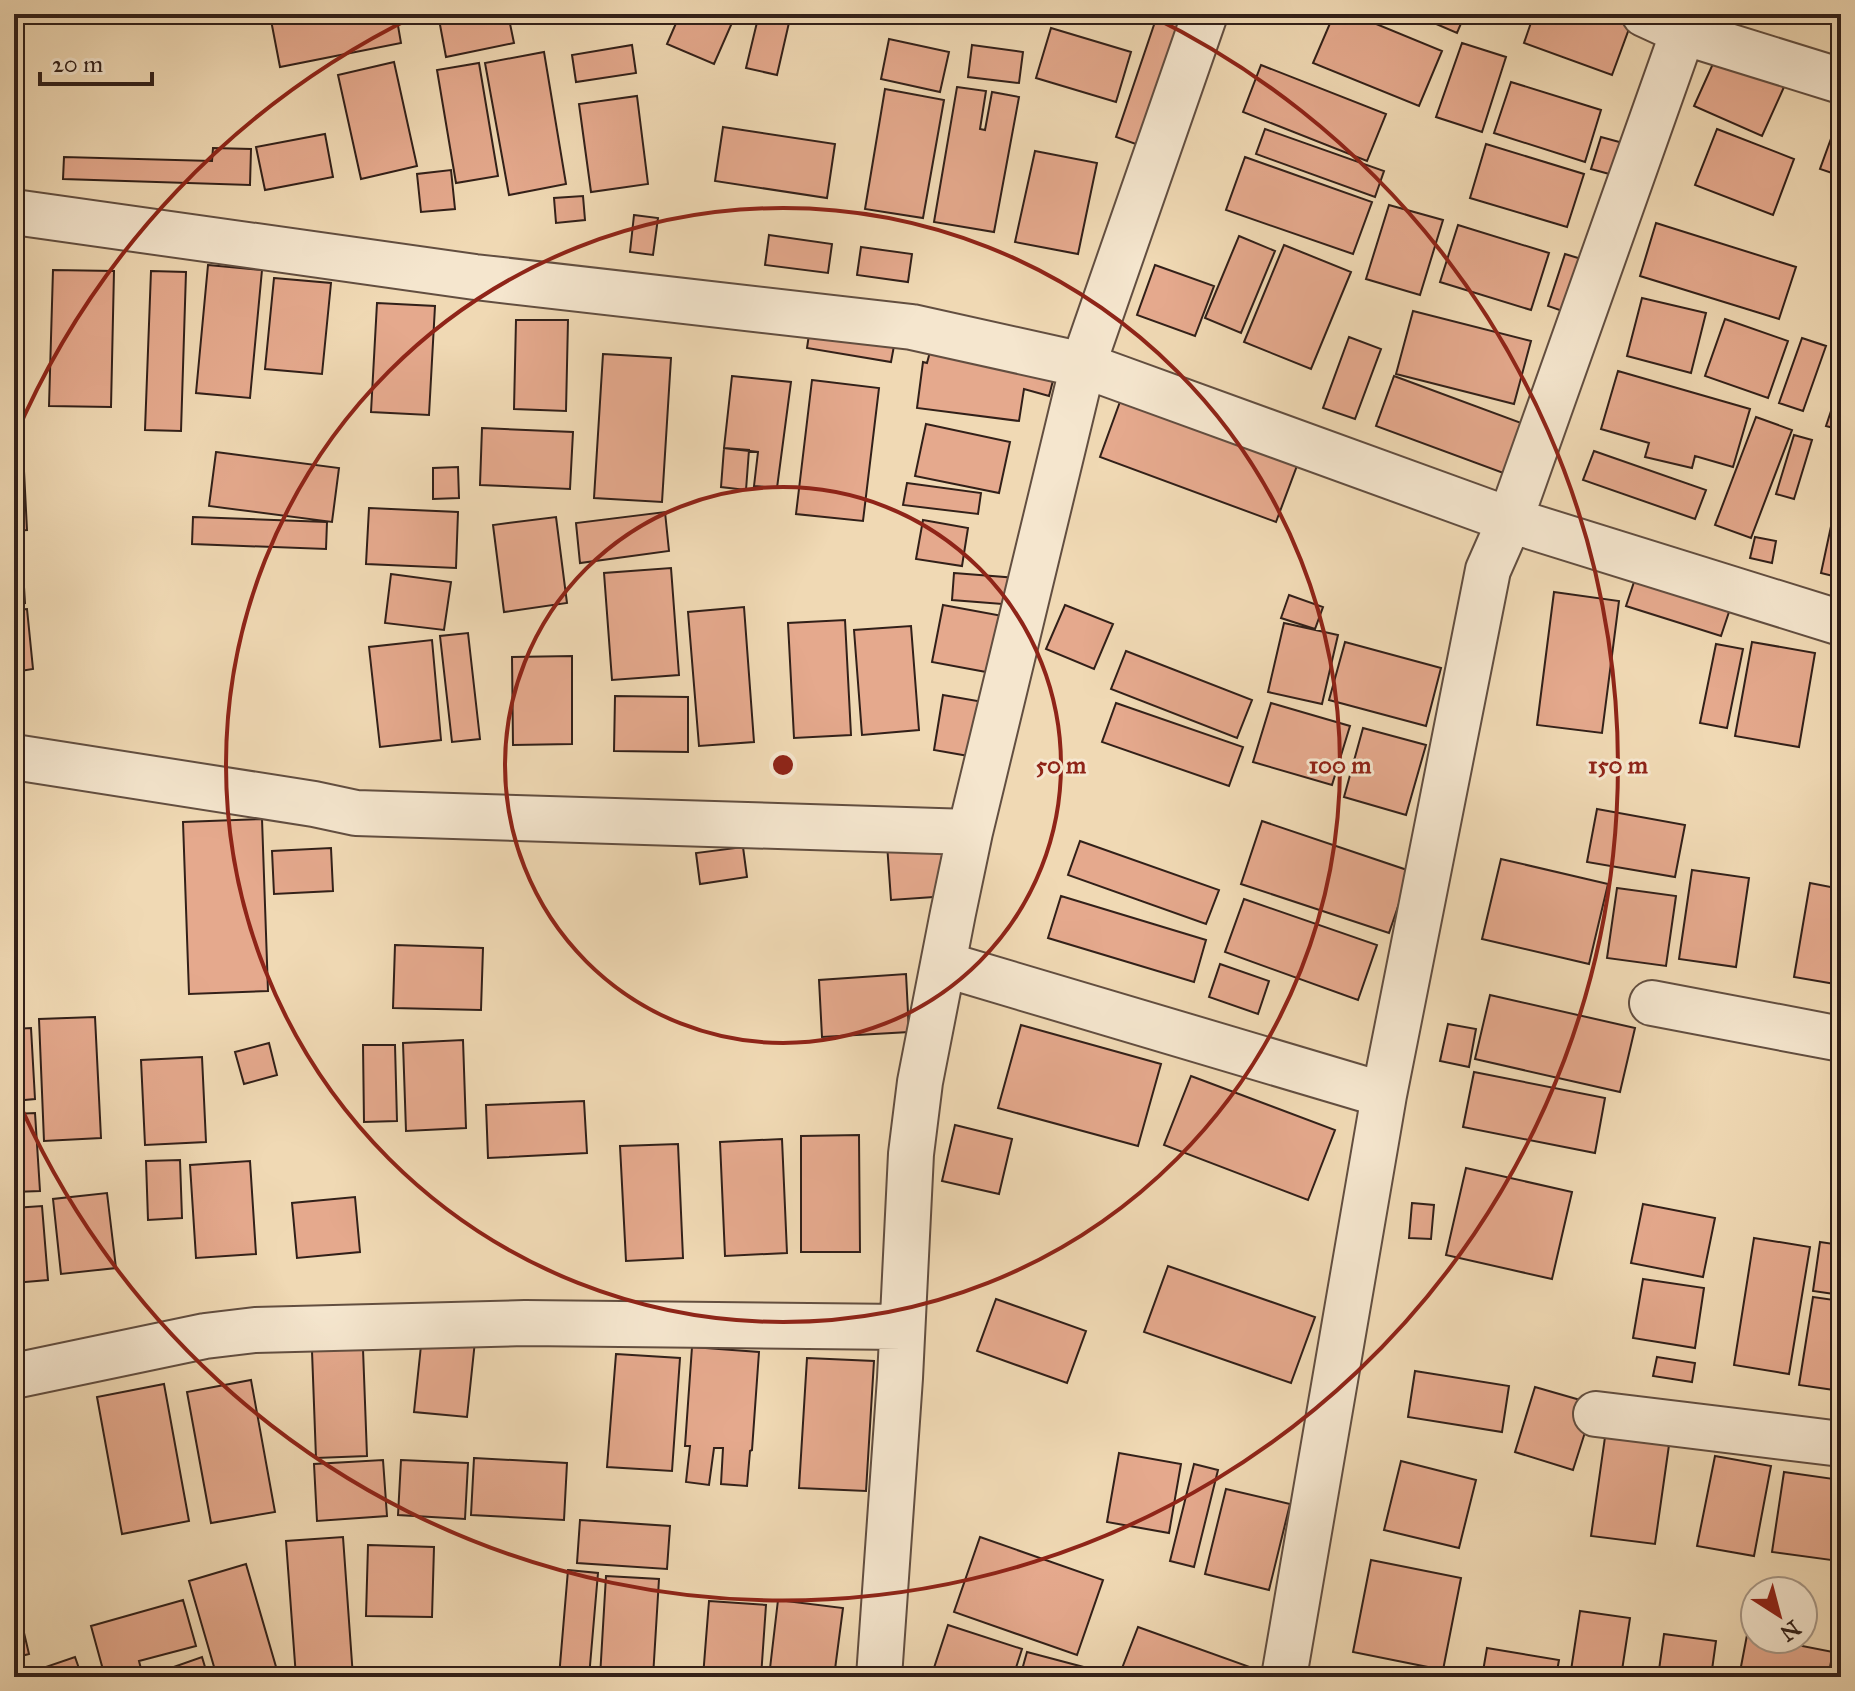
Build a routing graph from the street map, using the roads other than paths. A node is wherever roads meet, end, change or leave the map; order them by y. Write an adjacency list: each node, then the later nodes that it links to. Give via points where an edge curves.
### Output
1 (1205, 14): 6 (street)
2 (1644, 14): 3 (street)
3 (1683, 32): 4 (street); 7 (street)
4 (1841, 81)
5 (14, 212): 6 (street, via 475,277 912,327)
6 (1083, 365): 7 (street); 10 (street)
7 (1510, 520): 8 (street); 14 (street, via 1488,570)
8 (1841, 623)
9 (14, 757): 10 (street, via 356,813)
10 (970, 832): 11 (street)
11 (943, 964): 14 (street); 15 (street, via 911,1154)
12 (1652, 1003): 13 (street)
13 (1841, 1039)
14 (1384, 1095): 20 (street)
15 (902, 1327): 16 (street, via 525,1323 255,1330); 19 (street)
16 (14, 1376)
17 (1596, 1414): 18 (street)
18 (1841, 1444)
19 (879, 1677)
20 (1284, 1677)

